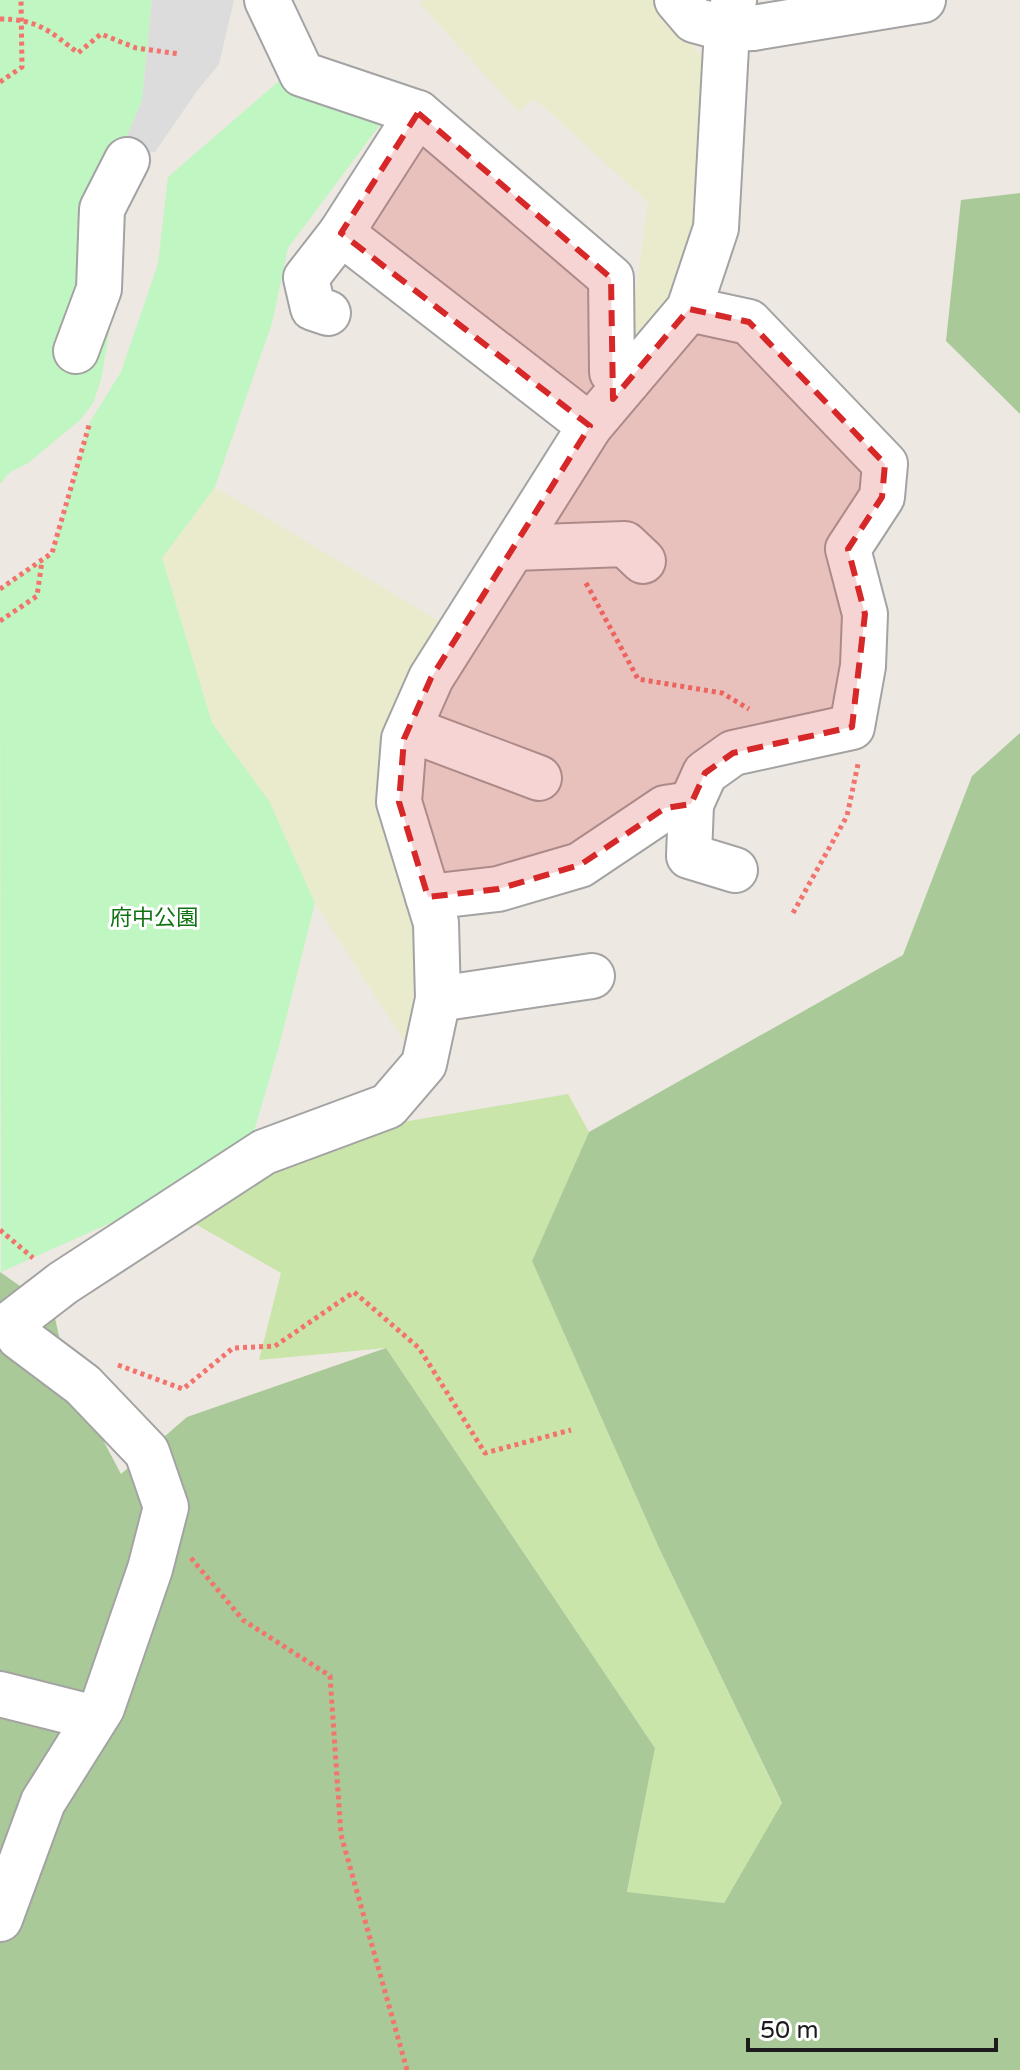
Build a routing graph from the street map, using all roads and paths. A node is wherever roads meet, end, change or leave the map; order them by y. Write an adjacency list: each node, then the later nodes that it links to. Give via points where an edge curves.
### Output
1 (21, 0): 7 (path)
2 (267, 0): 10 (street, via 302,74)
3 (677, 0): 5 (street, via 694,20)
4 (923, 0): 5 (street, via 753,28)
5 (730, 14): 13 (street, via 716,228)
6 (0, 19): 7 (path)
7 (21, 19): 8 (path, via 44,26 78,53 101,34 136,48); 9 (path, via 22,67)
8 (180, 54)
9 (0, 82)
10 (418, 113): 12 (street); 16 (street, via 611,278 612,372)
11 (127, 160): 15 (street, via 102,209 99,289)
12 (341, 233): 14 (street, via 306,278 313,308); 18 (street)
13 (689, 309): 16 (street); 26 (street, via 749,322 885,464 882,497 848,549 865,614 852,727)
14 (328, 313)
15 (76, 351)
16 (628, 381): 18 (street)
17 (90, 422): 20 (path, via 52,553)
18 (590, 426): 19 (street)
19 (513, 548): 21 (street, via 625,544); 25 (street, via 431,678)
20 (42, 560): 23 (path); 24 (path, via 37,596)
21 (643, 561)
22 (574, 577): 27 (path, via 586,582 638,679 722,693 758,715)
23 (0, 589)
24 (0, 621)
25 (409, 729): 28 (street); 31 (street, via 399,802)
26 (843, 729): 27 (street); 32 (path, via 860,753 847,816)
27 (766, 746): 29 (street, via 733,753 705,773)
28 (539, 778)
29 (691, 804): 30 (street, via 689,856); 31 (street, via 665,808 580,865 498,889)
30 (735, 870)
31 (428, 897): 34 (street, via 436,923)
32 (793, 913)
33 (592, 976): 34 (street)
34 (438, 999): 37 (street, via 424,1064 388,1106 264,1152 63,1283 11,1323 19,1337 83,1385 147,1452 166,1507)
35 (107, 1361): 36 (path, via 183,1389 233,1348 275,1346 354,1292 419,1348 485,1453)
36 (571, 1430)
37 (162, 1524): 39 (street, via 121,1659); 41 (path, via 243,1620 330,1676 341,1835)
38 (0, 1694): 39 (street)
39 (95, 1718): 40 (street, via 43,1802)
40 (0, 1919)
41 (407, 2070)

